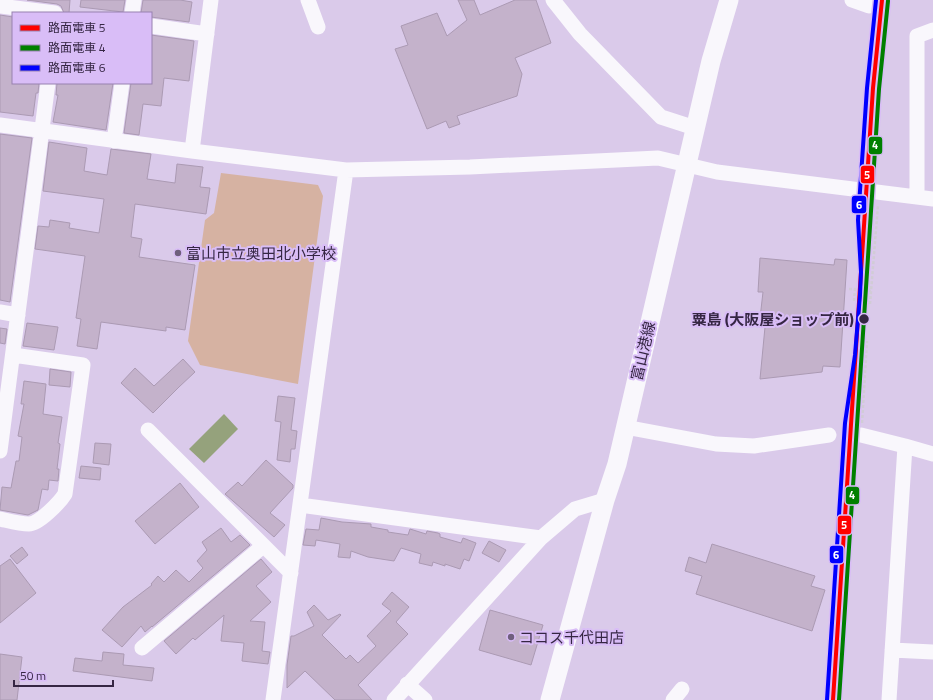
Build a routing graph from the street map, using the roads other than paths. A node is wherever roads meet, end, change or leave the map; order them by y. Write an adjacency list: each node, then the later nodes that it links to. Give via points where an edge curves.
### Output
1 (59, 0): 11 (street)
2 (134, 0): 12 (street)
3 (212, 0): 16 (street)
4 (308, 0): 14 (street)
5 (553, 0): 20 (street, via 580,34 661,117)
6 (729, 0): 20 (main road, 富山港線)
7 (852, 0): 9 (street)
8 (0, 6): 10 (street)
9 (869, 6)
10 (48, 12)
11 (56, 12)
12 (132, 12)
13 (152, 26): 16 (street)
14 (318, 27)
15 (933, 30): 26 (street, via 917,36)
16 (207, 34): 23 (street)
17 (48, 84): 21 (street)
18 (122, 84): 22 (street)
19 (0, 125): 21 (street)
20 (695, 128): 24 (main road, 富山港線)
21 (42, 131): 22 (street); 29 (street)
22 (114, 141): 23 (street)
23 (192, 152): 25 (street)
24 (688, 164): 25 (street, via 658,158); 26 (street, via 717,172); 31 (main road, 富山港線)
25 (346, 170): 39 (street)
26 (917, 197): 27 (street)
27 (933, 199)
28 (0, 312): 29 (street)
29 (18, 315): 30 (street)
30 (13, 355): 36 (street); 40 (street, via 83,365 65,494 62,500 30,524)
31 (625, 427): 33 (street, via 716,444 754,446); 38 (main road, 富山港線, via 617,464)
32 (148, 430): 42 (street)
33 (828, 435)
34 (862, 436): 35 (street)
35 (905, 446): 37 (street); 45 (street)
36 (0, 451)
37 (933, 454)
38 (605, 500): 41 (street, via 575,509); 51 (main road, 富山港線)
39 (300, 505): 41 (street); 43 (street)
40 (0, 519)
41 (541, 538): 47 (street)
42 (263, 546): 43 (street); 44 (street)
43 (291, 573): 48 (street)
44 (142, 648)
45 (892, 650): 46 (street); 52 (street)
46 (933, 652)
47 (408, 684): 49 (street); 50 (street)
48 (273, 700)
49 (394, 700)
50 (425, 700)
51 (550, 700)
52 (889, 700)

